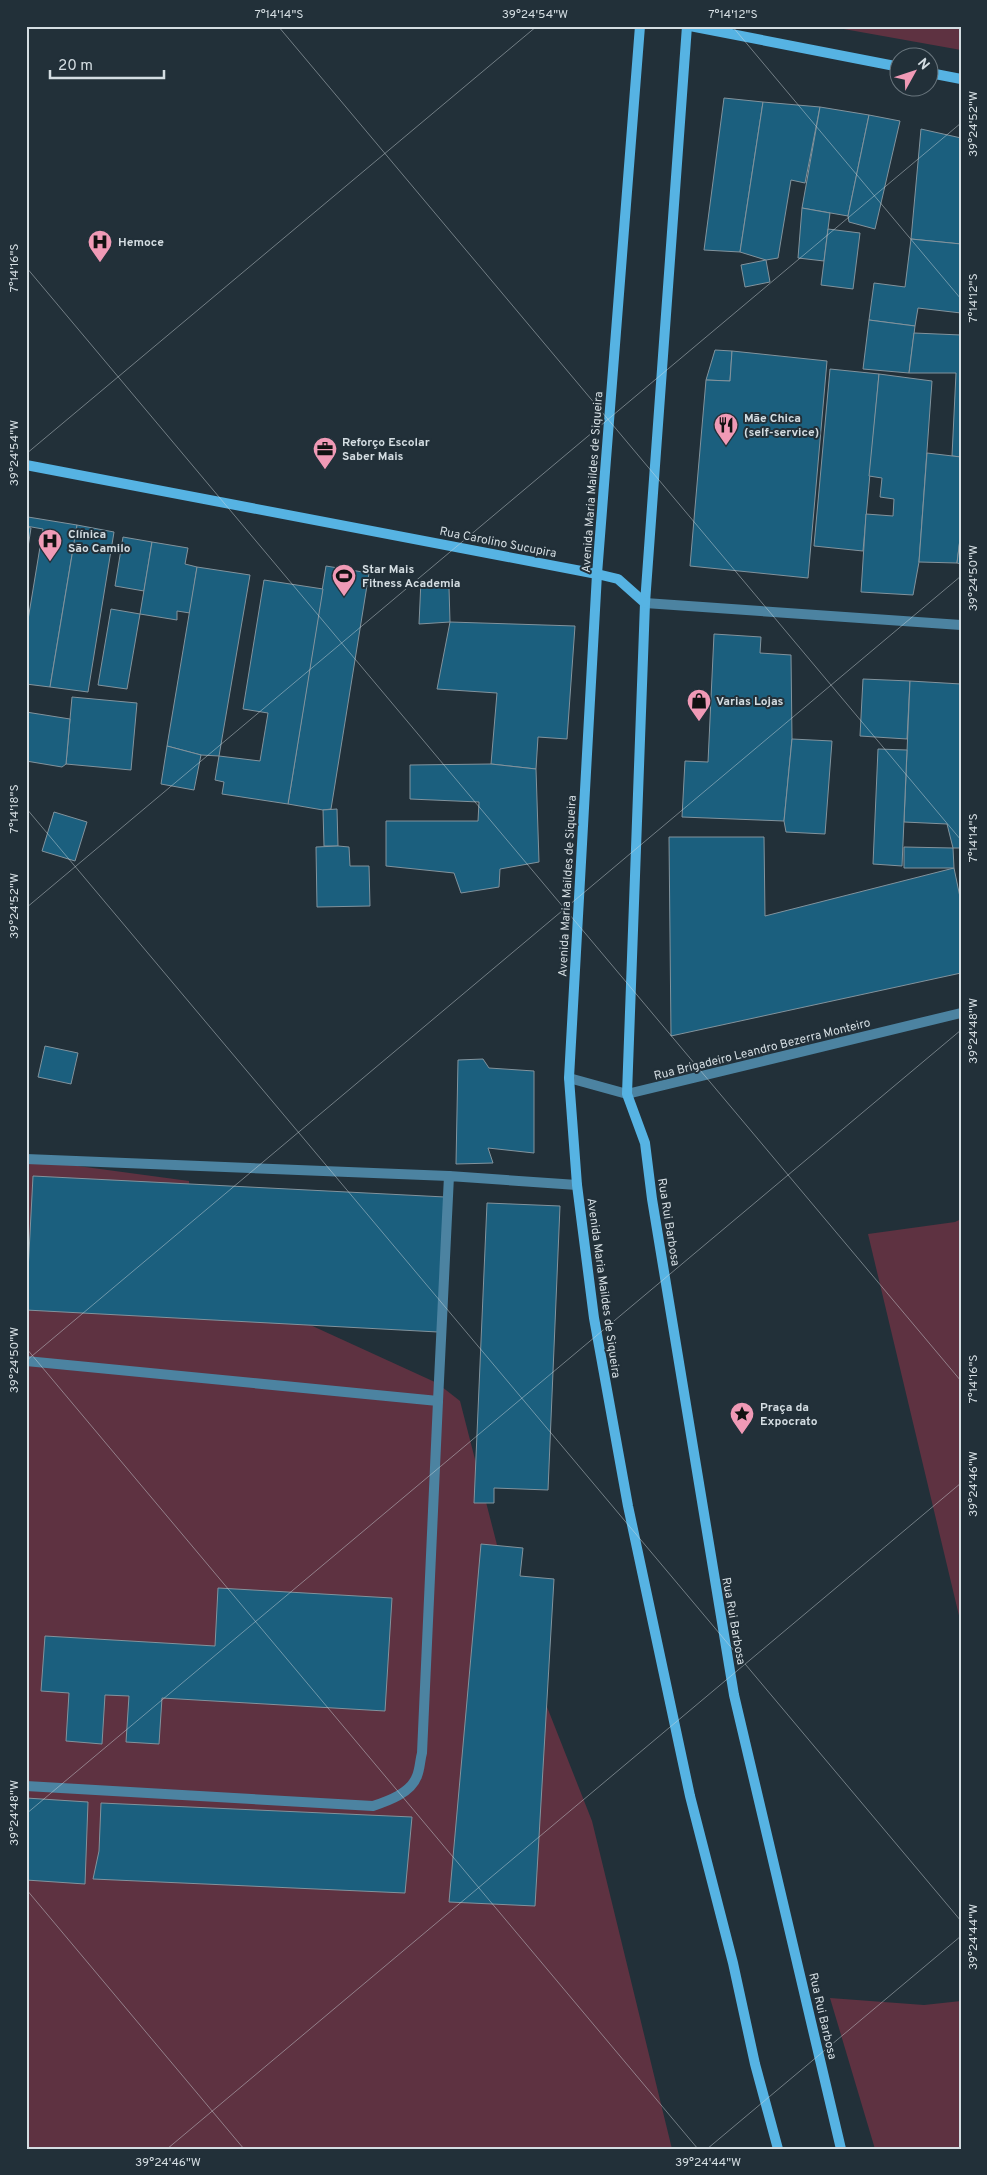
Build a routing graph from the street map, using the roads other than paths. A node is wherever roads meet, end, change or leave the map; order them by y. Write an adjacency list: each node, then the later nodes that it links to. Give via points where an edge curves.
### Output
1 (640, 26): 7 (main road, Avenida Maria Maildes de Siqueira)
2 (688, 26): 3 (main road); 8 (main road)
3 (890, 65)
4 (940, 75): 5 (main road)
5 (961, 79)
6 (26, 465): 7 (main road, Rua Carolino Sucupira)
7 (597, 574): 8 (main road, Rua Carolino Sucupira, via 618,579); 11 (main road, Avenida Maria Maildes de Siqueira)
8 (645, 603): 9 (street); 12 (main road)
9 (961, 625)
10 (961, 1013): 12 (street, Rua Brigadeiro Leandro Bezerra Monteiro)
11 (569, 1078): 12 (street, Rua Brigadeiro Leandro Bezerra Monteiro); 15 (main road, Avenida Maria Maildes de Siqueira)
12 (627, 1094): 20 (main road, Rua Rui Barbosa, via 645,1143 734,1695)
13 (26, 1158): 14 (street)
14 (449, 1176): 15 (street); 17 (street)
15 (577, 1185): 19 (main road, Avenida Maria Maildes de Siqueira, via 600,1356 628,1506 677,1740)
16 (26, 1360): 17 (street)
17 (438, 1401): 18 (street, via 422,1753 418,1776 411,1786 388,1801 373,1806)
18 (26, 1786)
19 (778, 2149)
20 (841, 2149)

